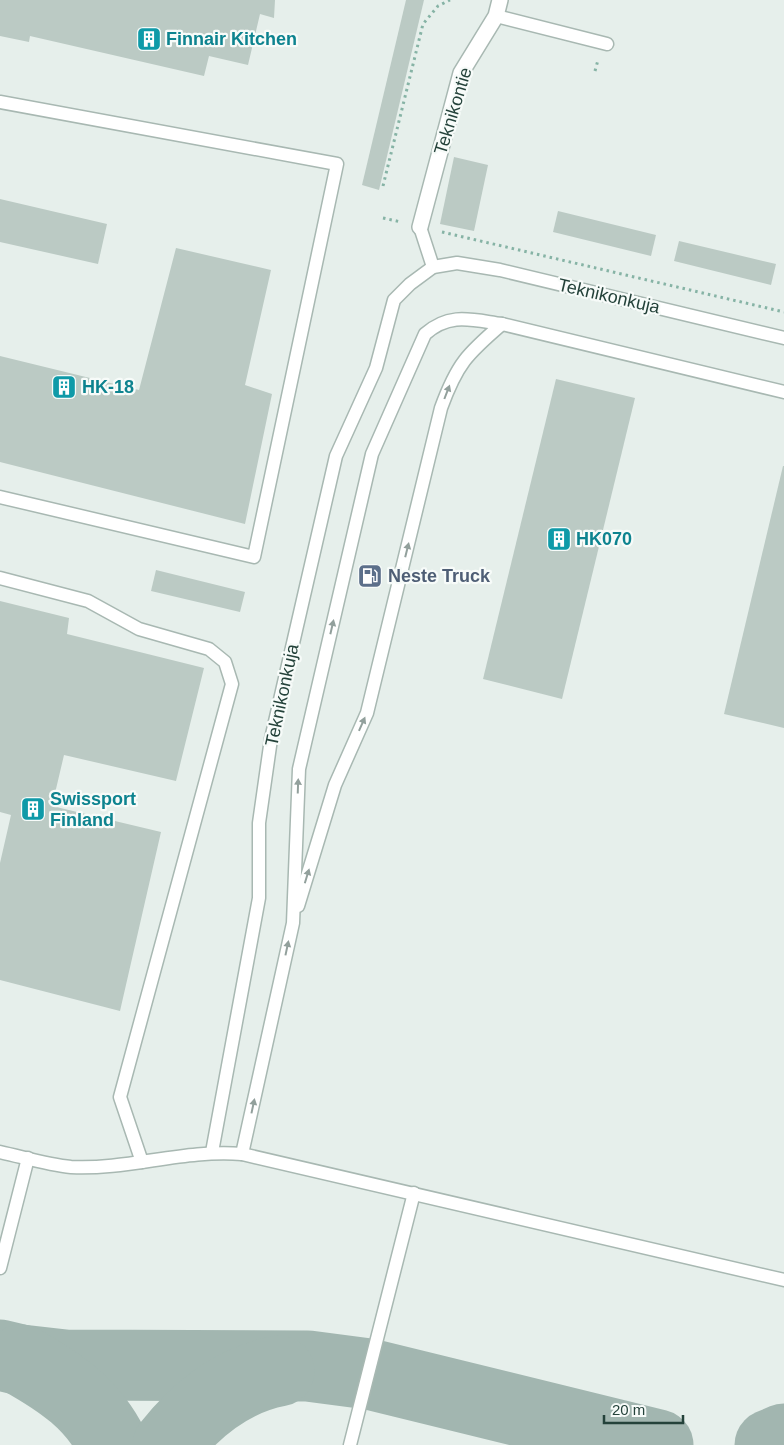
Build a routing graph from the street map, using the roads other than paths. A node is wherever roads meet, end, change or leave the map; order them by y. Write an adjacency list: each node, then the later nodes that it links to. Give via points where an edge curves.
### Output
1 (500, 0): 2 (street, Teknikontie)
2 (496, 16): 3 (lane); 5 (street, Teknikontie, via 461,73)
3 (607, 44)
4 (0, 102): 10 (lane, via 337,164 254,557)
5 (420, 227): 6 (lane)
6 (433, 267): 8 (lane, Teknikonkuja, via 457,263 500,270); 14 (lane, Teknikonkuja, via 394,300 376,368 336,456 271,739 259,823 259,898)
7 (502, 324): 9 (lane); 12 (lane, one-way to 7, via 335,785 367,713 441,408 453,376 472,349); 12 (lane, one-way to 7, via 299,769 372,454 425,334 436,325 456,318)
8 (784, 338)
9 (784, 392)
10 (0, 497)
11 (0, 578): 17 (lane, via 88,601 139,629 209,649 226,662 232,684 120,1097)
12 (293, 923): 15 (lane, one-way to 12)
13 (0, 1152): 16 (lane)
14 (212, 1152): 15 (lane); 17 (lane)
15 (242, 1154): 18 (lane)
16 (28, 1158): 17 (lane, via 71,1167); 19 (lane)
17 (142, 1162)
18 (414, 1193): 20 (lane); 21 (lane)
19 (0, 1268)
20 (784, 1280)
21 (350, 1445)

